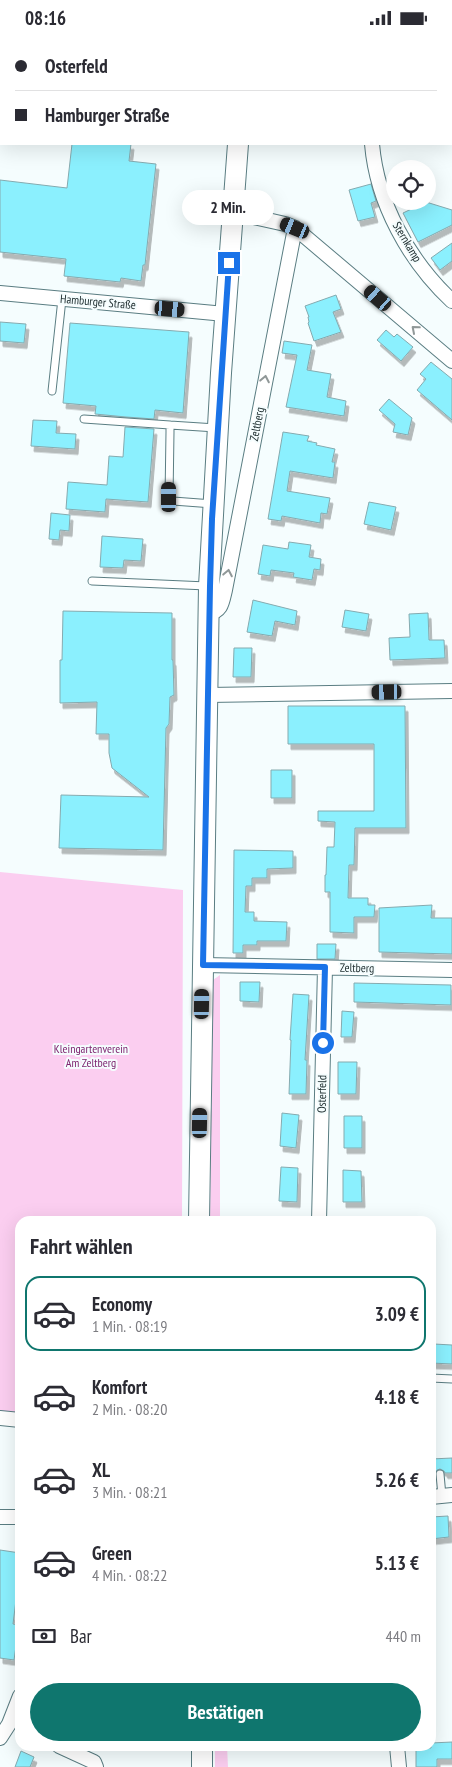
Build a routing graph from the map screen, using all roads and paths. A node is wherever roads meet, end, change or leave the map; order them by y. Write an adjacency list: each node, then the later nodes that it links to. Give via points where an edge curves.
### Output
1 (238, 145): 3 (main road)
2 (372, 145): 7 (street, Sternkamp, via 378,178 404,241 430,280)
3 (232, 212): 4 (street); 8 (main road)
4 (295, 228): 9 (street, one-way to 4); 17 (street, Zeltberg, one-way to 4, via 217,612 225,590)
5 (0, 293): 6 (street, Hamburger Straße)
6 (62, 299): 8 (street, Hamburger Straße); 10 (lane)
7 (452, 301)
8 (225, 314): 13 (main road)
9 (452, 361)
10 (52, 391)
11 (84, 419): 12 (lane)
12 (170, 425): 13 (lane); 14 (lane, via 169,497 173,501)
13 (218, 429): 14 (main road)
14 (213, 504): 16 (main road)
15 (92, 581): 16 (lane)
16 (210, 586): 17 (main road)
17 (209, 613): 19 (main road)
18 (452, 691): 19 (street)
19 (208, 695): 20 (main road)
20 (203, 965): 21 (street, Zeltberg); 23 (main road)
21 (325, 967): 22 (street, Zeltberg); 24 (street, Osterfeld)
22 (452, 971)
23 (199, 1216)
24 (319, 1216)
25 (436, 1378): 26 (lane)
26 (452, 1379)
27 (0, 1418): 28 (street)
28 (15, 1420)
29 (440, 1474): 30 (lane)
30 (442, 1496)
31 (0, 1517): 32 (street)
32 (15, 1517)
33 (15, 1726): 34 (street)
34 (0, 1738)
35 (70, 1751): 38 (street, via 94,1762)
36 (202, 1751): 39 (main road)
37 (397, 1751): 40 (street)
38 (96, 1767)
39 (202, 1767)
40 (399, 1767)

